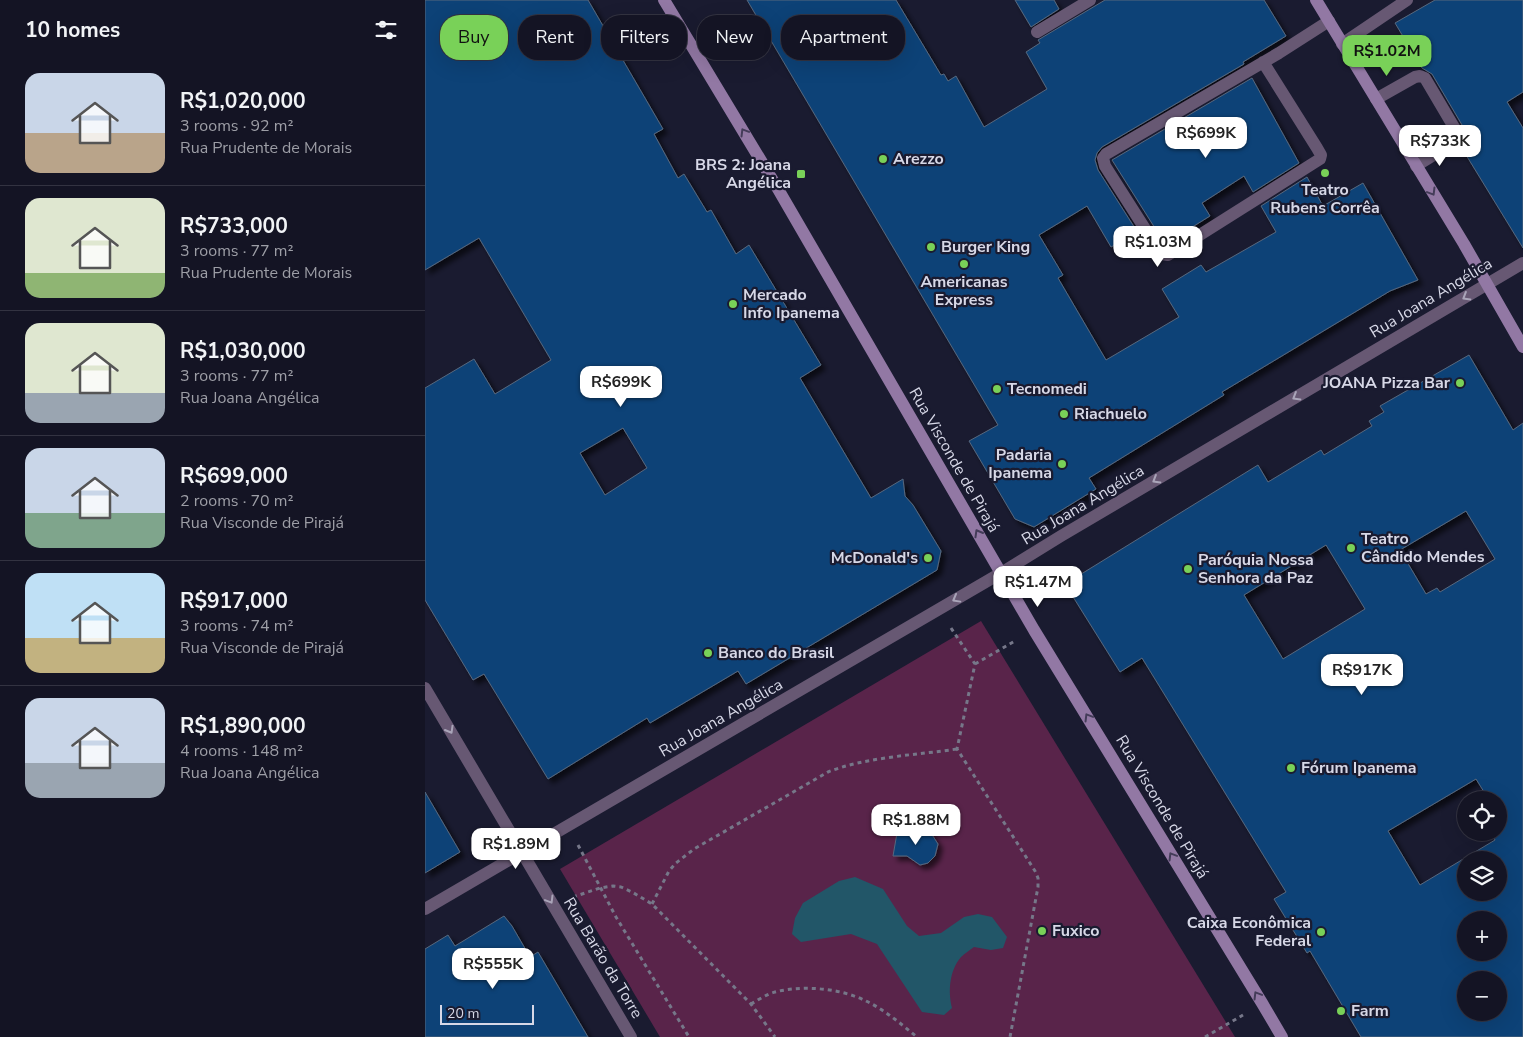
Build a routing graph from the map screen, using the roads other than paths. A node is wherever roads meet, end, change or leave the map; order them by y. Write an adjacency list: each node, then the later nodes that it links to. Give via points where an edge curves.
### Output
1 (664, 0): 14 (main road, Rua Visconde de Pirajá, one-way to 1)
2 (1090, 0): 6 (street)
3 (1316, 0): 5 (main road)
4 (1407, 0): 7 (street)
5 (1329, 21): 7 (main road); 8 (street)
6 (1037, 32)
7 (1342, 44): 9 (main road)
8 (1263, 62): 8 (street, via 1103,158 1161,254 1168,255 1320,159 1317,148)
9 (1376, 99): 10 (main road); 10 (street, via 1415,77 1425,78 1458,134 1458,140)
10 (1416, 166): 12 (main road, one-way to 12)
11 (1523, 263): 12 (street, Rua Joana Angélica)
12 (1486, 285): 13 (main road); 14 (street, Rua Joana Angélica, one-way to 14)
13 (1523, 347)
14 (1001, 573): 16 (street, Rua Joana Angélica, one-way to 16); 19 (main road, Rua Visconde de Pirajá, one-way to 14)
15 (425, 688): 16 (street, Rua Barão da Torre, one-way to 16)
16 (521, 853): 17 (street, Rua Joana Angélica); 18 (street, Rua Barão da Torre, one-way to 18)
17 (425, 909)
18 (631, 1037)
19 (1281, 1037)

